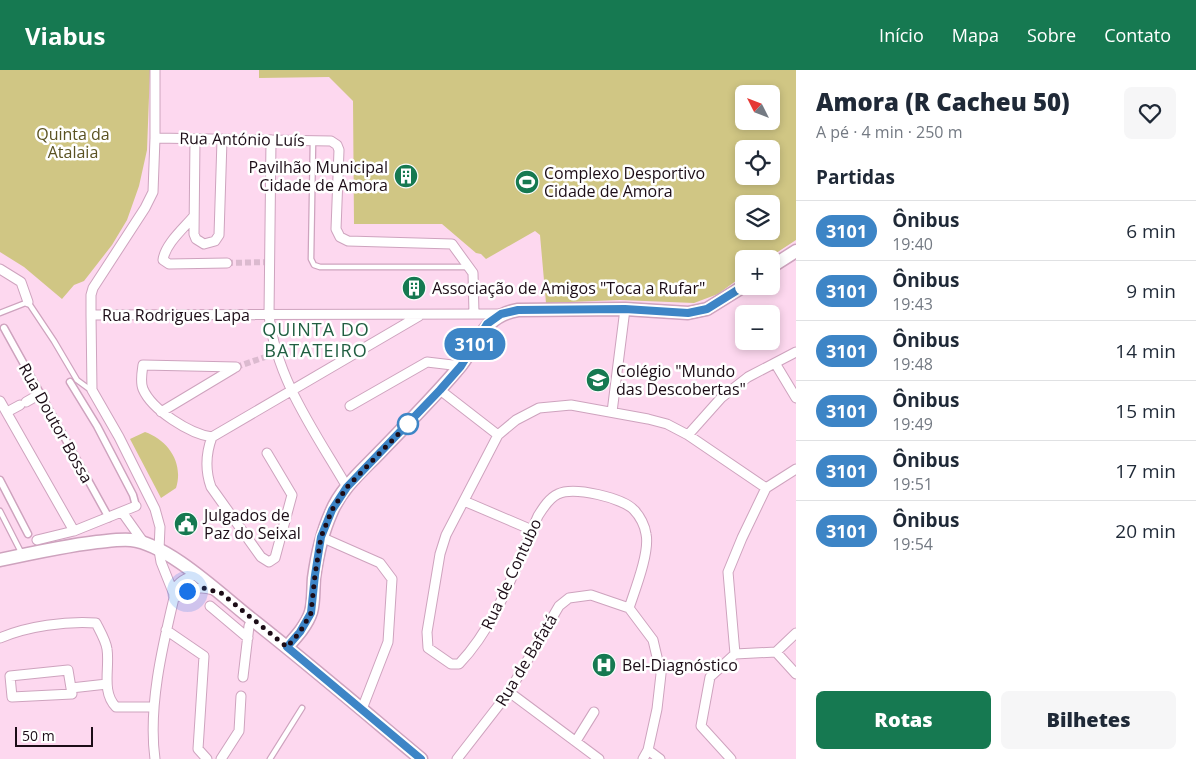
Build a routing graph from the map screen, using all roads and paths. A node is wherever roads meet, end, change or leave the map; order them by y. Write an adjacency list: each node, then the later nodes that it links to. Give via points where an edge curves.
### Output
1 (155, 70): 2 (street)
2 (155, 138): 3 (street, Rua António Luís); 19 (street, via 151,198 93,288)
3 (195, 139): 4 (street, Rua António Luís); 7 (street)
4 (222, 140): 5 (street, Rua António Luís); 7 (street, via 219,232 215,241 204,244 196,239)
5 (271, 140): 6 (street, Rua António Luís); 20 (street)
6 (313, 140): 11 (street, Rua António Luís, via 328,140 337,145 336,229 340,236 348,241 448,243 453,245); 11 (lane, via 314,265)
7 (194, 216): 10 (street, via 172,242 163,260 169,264)
8 (796, 251): 9 (main road)
9 (780, 261)
10 (227, 263)
11 (468, 267): 17 (street, via 474,276)
12 (0, 269): 14 (street, via 21,282)
13 (735, 292): 15 (main road, via 707,309 688,313)
14 (28, 302): 16 (lane); 29 (lane, via 77,380)
15 (625, 309): 18 (main road, via 518,310); 35 (street)
16 (0, 313)
17 (474, 314): 18 (street, Rua Rodrigues Lapa); 21 (street, Rua Rodrigues Lapa)
18 (501, 314): 25 (main road, via 487,324)
19 (91, 315): 20 (street, Rua Rodrigues Lapa); 29 (street)
20 (269, 315): 21 (street, Rua Rodrigues Lapa); 27 (street, via 272,336)
21 (421, 315): 27 (street)
22 (4, 328): 30 (street, Rua Doutor Bossa)
23 (796, 352): 24 (street)
24 (775, 363): 31 (street); 37 (street, via 748,377 721,398)
25 (461, 366): 28 (main road); 33 (street, via 427,362)
26 (70, 382): 46 (street, via 97,426)
27 (290, 390): 39 (street); 43 (street)
28 (440, 390): 38 (street); 43 (main road)
29 (93, 392): 56 (street, via 155,509 160,527)
30 (40, 394): 36 (street); 49 (street, Rua Doutor Bossa)
31 (796, 398)
32 (0, 400): 36 (street)
33 (350, 406)
34 (161, 412): 34 (street, via 194,392 236,367 143,365 143,390); 39 (street, via 200,435)
35 (612, 412): 37 (street, Rua de Contubo, via 667,424); 38 (street, Rua de Contubo, via 570,405 539,408 516,420)
36 (3, 414): 51 (street)
37 (688, 435): 44 (street, Rua de Contubo)
38 (498, 436): 45 (street, Rua de Contubo)
39 (212, 437): 40 (street, via 207,474 210,487 261,557 269,562 276,558 292,495)
40 (267, 453)
41 (796, 469): 44 (street)
42 (0, 480): 52 (street)
43 (347, 487): 53 (main road, via 332,510)
44 (766, 488): 72 (street, via 728,572)
45 (464, 501): 50 (street); 50 (street, Rua de Contubo, via 440,554 427,632 428,648 450,664 459,664 473,650 494,617)
46 (136, 506): 48 (street)
47 (0, 511): 57 (lane)
48 (122, 512): 49 (street); 55 (street)
49 (109, 518): 51 (street)
50 (532, 530): 64 (street, Rua de Contubo, via 546,503 558,494 573,490 611,499 633,509 647,535 643,562)
51 (74, 531): 54 (street)
52 (28, 534)
53 (321, 537): 70 (main road, via 311,613); 81 (street, via 380,563 392,579 388,642)
54 (37, 540)
55 (144, 543): 56 (main road); 57 (main road, via 132,540 76,544)
56 (159, 550): 59 (main road); 62 (street, via 160,562)
57 (23, 555): 58 (main road)
58 (0, 560)
59 (196, 574): 60 (street); 61 (main road); 62 (street, via 175,586)
60 (187, 591): 61 (street, via 200,587); 62 (street)
61 (221, 593): 65 (main road)
62 (173, 595): 66 (street)
63 (210, 606): 69 (street)
64 (629, 608): 77 (street, Rua de Bafatá, via 591,595 569,598 559,606); 84 (street, via 653,640 661,674 658,709)
65 (252, 620): 69 (street); 70 (main road)
66 (166, 630): 79 (street); 86 (street, via 204,656 198,749)
67 (796, 633): 71 (street)
68 (0, 638): 75 (street, via 74,621 96,623 107,647)
69 (248, 638): 74 (street)
70 (287, 647): 81 (main road)
71 (776, 652): 72 (street); 73 (street)
72 (735, 654): 94 (street, via 710,678 701,726)
73 (796, 674)
74 (243, 678)
75 (107, 684): 76 (street); 79 (street, via 110,700 116,707)
76 (71, 688): 76 (street, via 72,694 12,697 10,676 68,670)
77 (509, 692): 83 (street); 90 (street, Rua de Bafatá)
78 (241, 696): 87 (street, via 238,731)
79 (154, 708): 85 (street)
80 (302, 708): 88 (lane)
81 (362, 710): 89 (main road)
82 (594, 712): 83 (street)
83 (576, 742): 91 (street)
84 (648, 750): 92 (street); 93 (street)
85 (155, 759)
86 (208, 759)
87 (220, 759)
88 (270, 759)
89 (421, 759)
90 (458, 759)
91 (599, 759)
92 (643, 759)
93 (660, 759)
94 (731, 759)

